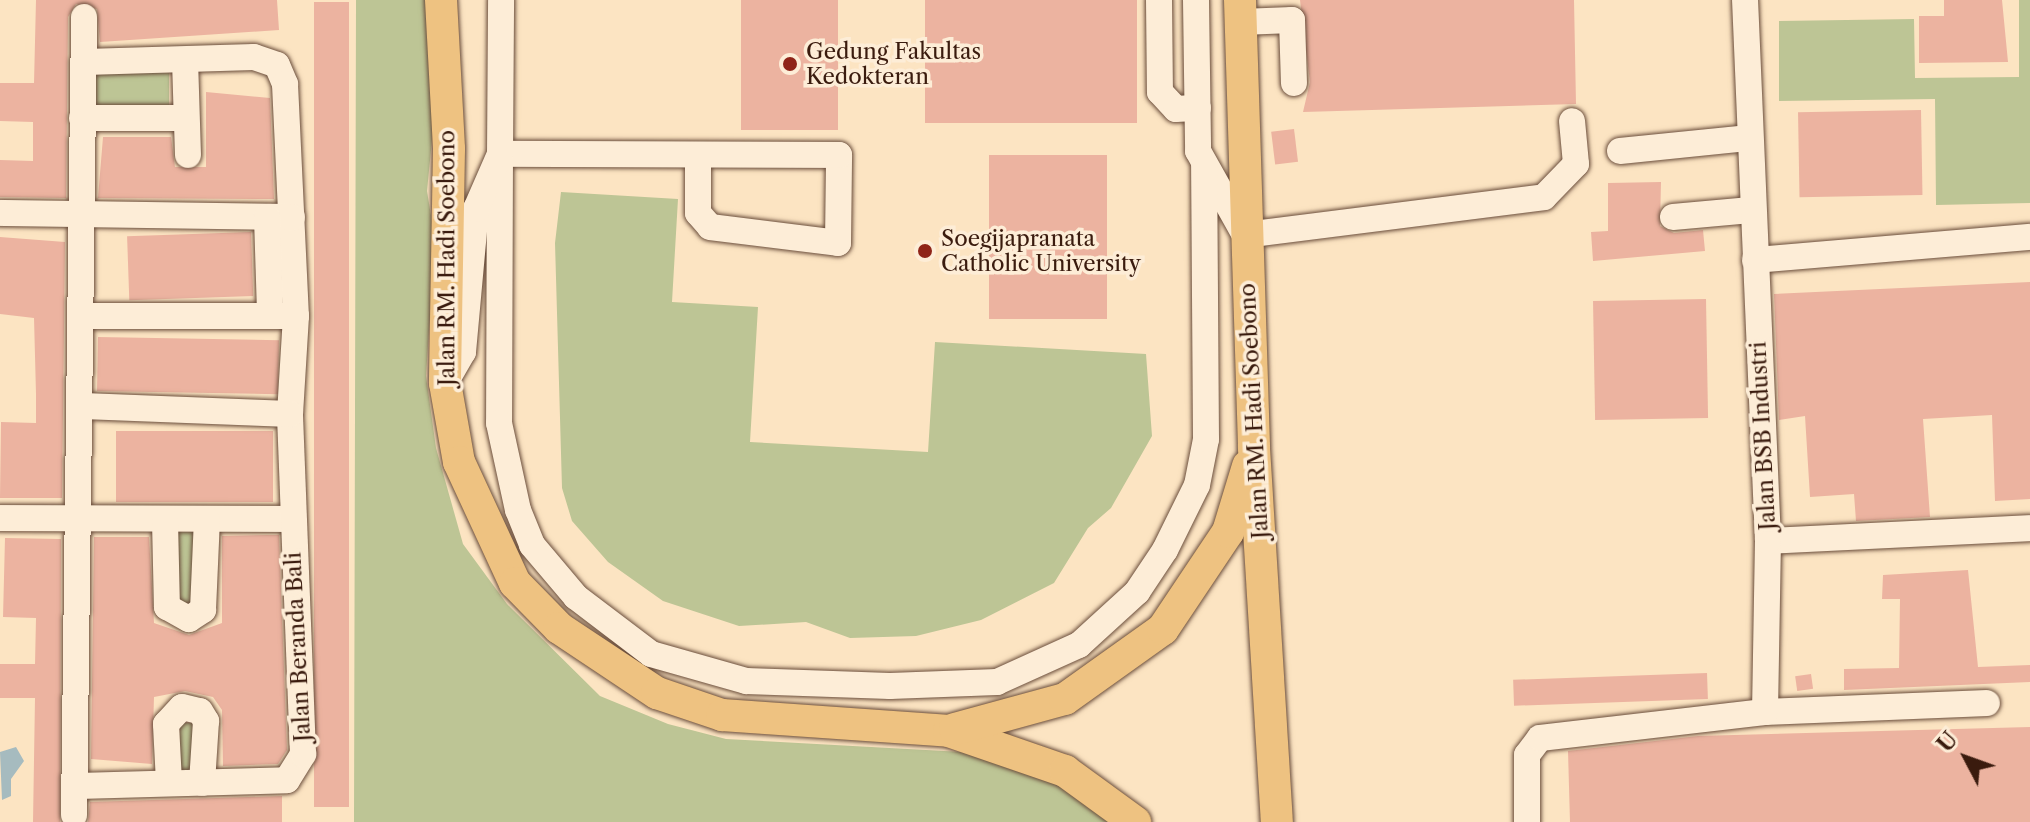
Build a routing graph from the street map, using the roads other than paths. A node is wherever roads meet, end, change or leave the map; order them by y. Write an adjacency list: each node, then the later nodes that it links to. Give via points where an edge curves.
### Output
1 (441, 0): 32 (main road, Jalan RM. Hadi Soebono, via 449,149)
2 (501, 0): 18 (street)
3 (1745, 0): 16 (street, Jalan BSB Industri)
4 (1198, 8): 6 (street); 12 (street)
5 (1292, 10): 7 (street); 11 (street)
6 (1160, 11): 12 (street, via 1160,92 1176,109)
7 (1241, 11): 27 (main road, Jalan RM. Hadi Soebono)
8 (84, 17): 10 (street)
9 (185, 60): 10 (street); 14 (street); 25 (street, via 254,57 277,65 285,84)
10 (85, 62): 13 (street)
11 (1294, 83)
12 (1198, 108): 21 (street)
13 (82, 118): 14 (street); 24 (street)
14 (186, 118): 19 (street)
15 (1572, 121): 27 (street, via 1576,164 1544,197)
16 (1749, 138): 17 (street); 22 (street, Jalan BSB Industri)
17 (1620, 151)
18 (500, 154): 20 (street); 21 (street, via 499,423 532,545 576,597 651,654 746,681 890,686 997,682 1079,645 1137,592 1165,550 1197,485 1206,439); 32 (street, via 476,209 463,352)
19 (188, 155)
20 (698, 157): 20 (street, via 698,213 710,227 838,243 839,155)
21 (1204, 164): 27 (street)
22 (1751, 210): 26 (street); 29 (street, Jalan BSB Industri)
23 (0, 213): 24 (street)
24 (81, 216): 25 (street); 31 (street)
25 (280, 217): 30 (street, Jalan Beranda Bali)
26 (1673, 217)
27 (1245, 235): 35 (main road, Jalan RM. Hadi Soebono)
28 (2030, 237): 29 (street)
29 (1755, 260): 42 (street, Jalan BSB Industri)
30 (283, 315): 31 (street); 34 (street, Jalan Beranda Bali)
31 (84, 316): 33 (street)
32 (445, 383): 45 (main road, Jalan RM. Hadi Soebono, via 459,462 515,583 614,668 722,715)
33 (83, 406): 34 (street); 38 (street)
34 (290, 414): 37 (street, Jalan Beranda Bali)
35 (1254, 448): 45 (main road, via 1228,532 1163,629 1065,699); 51 (main road, Jalan RM. Hadi Soebono)
36 (0, 518): 38 (street, Jalan Beranda Bali)
37 (291, 519): 39 (street, Jalan Beranda Bali); 47 (street, Jalan Beranda Bali, via 300,768 287,780)
38 (79, 520): 40 (street, Jalan Beranda Bali); 48 (street)
39 (207, 520): 40 (street, Jalan Beranda Bali); 40 (street, via 203,610 189,619 167,607)
40 (165, 521)
41 (2030, 528): 42 (street, Jalan BSB Industri)
42 (1768, 541): 44 (street)
43 (1987, 703): 44 (street)
44 (1765, 712): 52 (street, via 1540,738 1527,755)
45 (949, 731): 50 (main road, Jalan RM. Hadi Soebono, via 1065,771)
46 (169, 782): 47 (street, Jalan Beranda Bali); 47 (street, via 166,724 182,707 200,711 206,721); 48 (street, Jalan Beranda Bali)
47 (202, 783)
48 (78, 786): 49 (street)
49 (74, 815)
50 (1135, 822)
51 (1277, 822)
52 (1527, 822)

